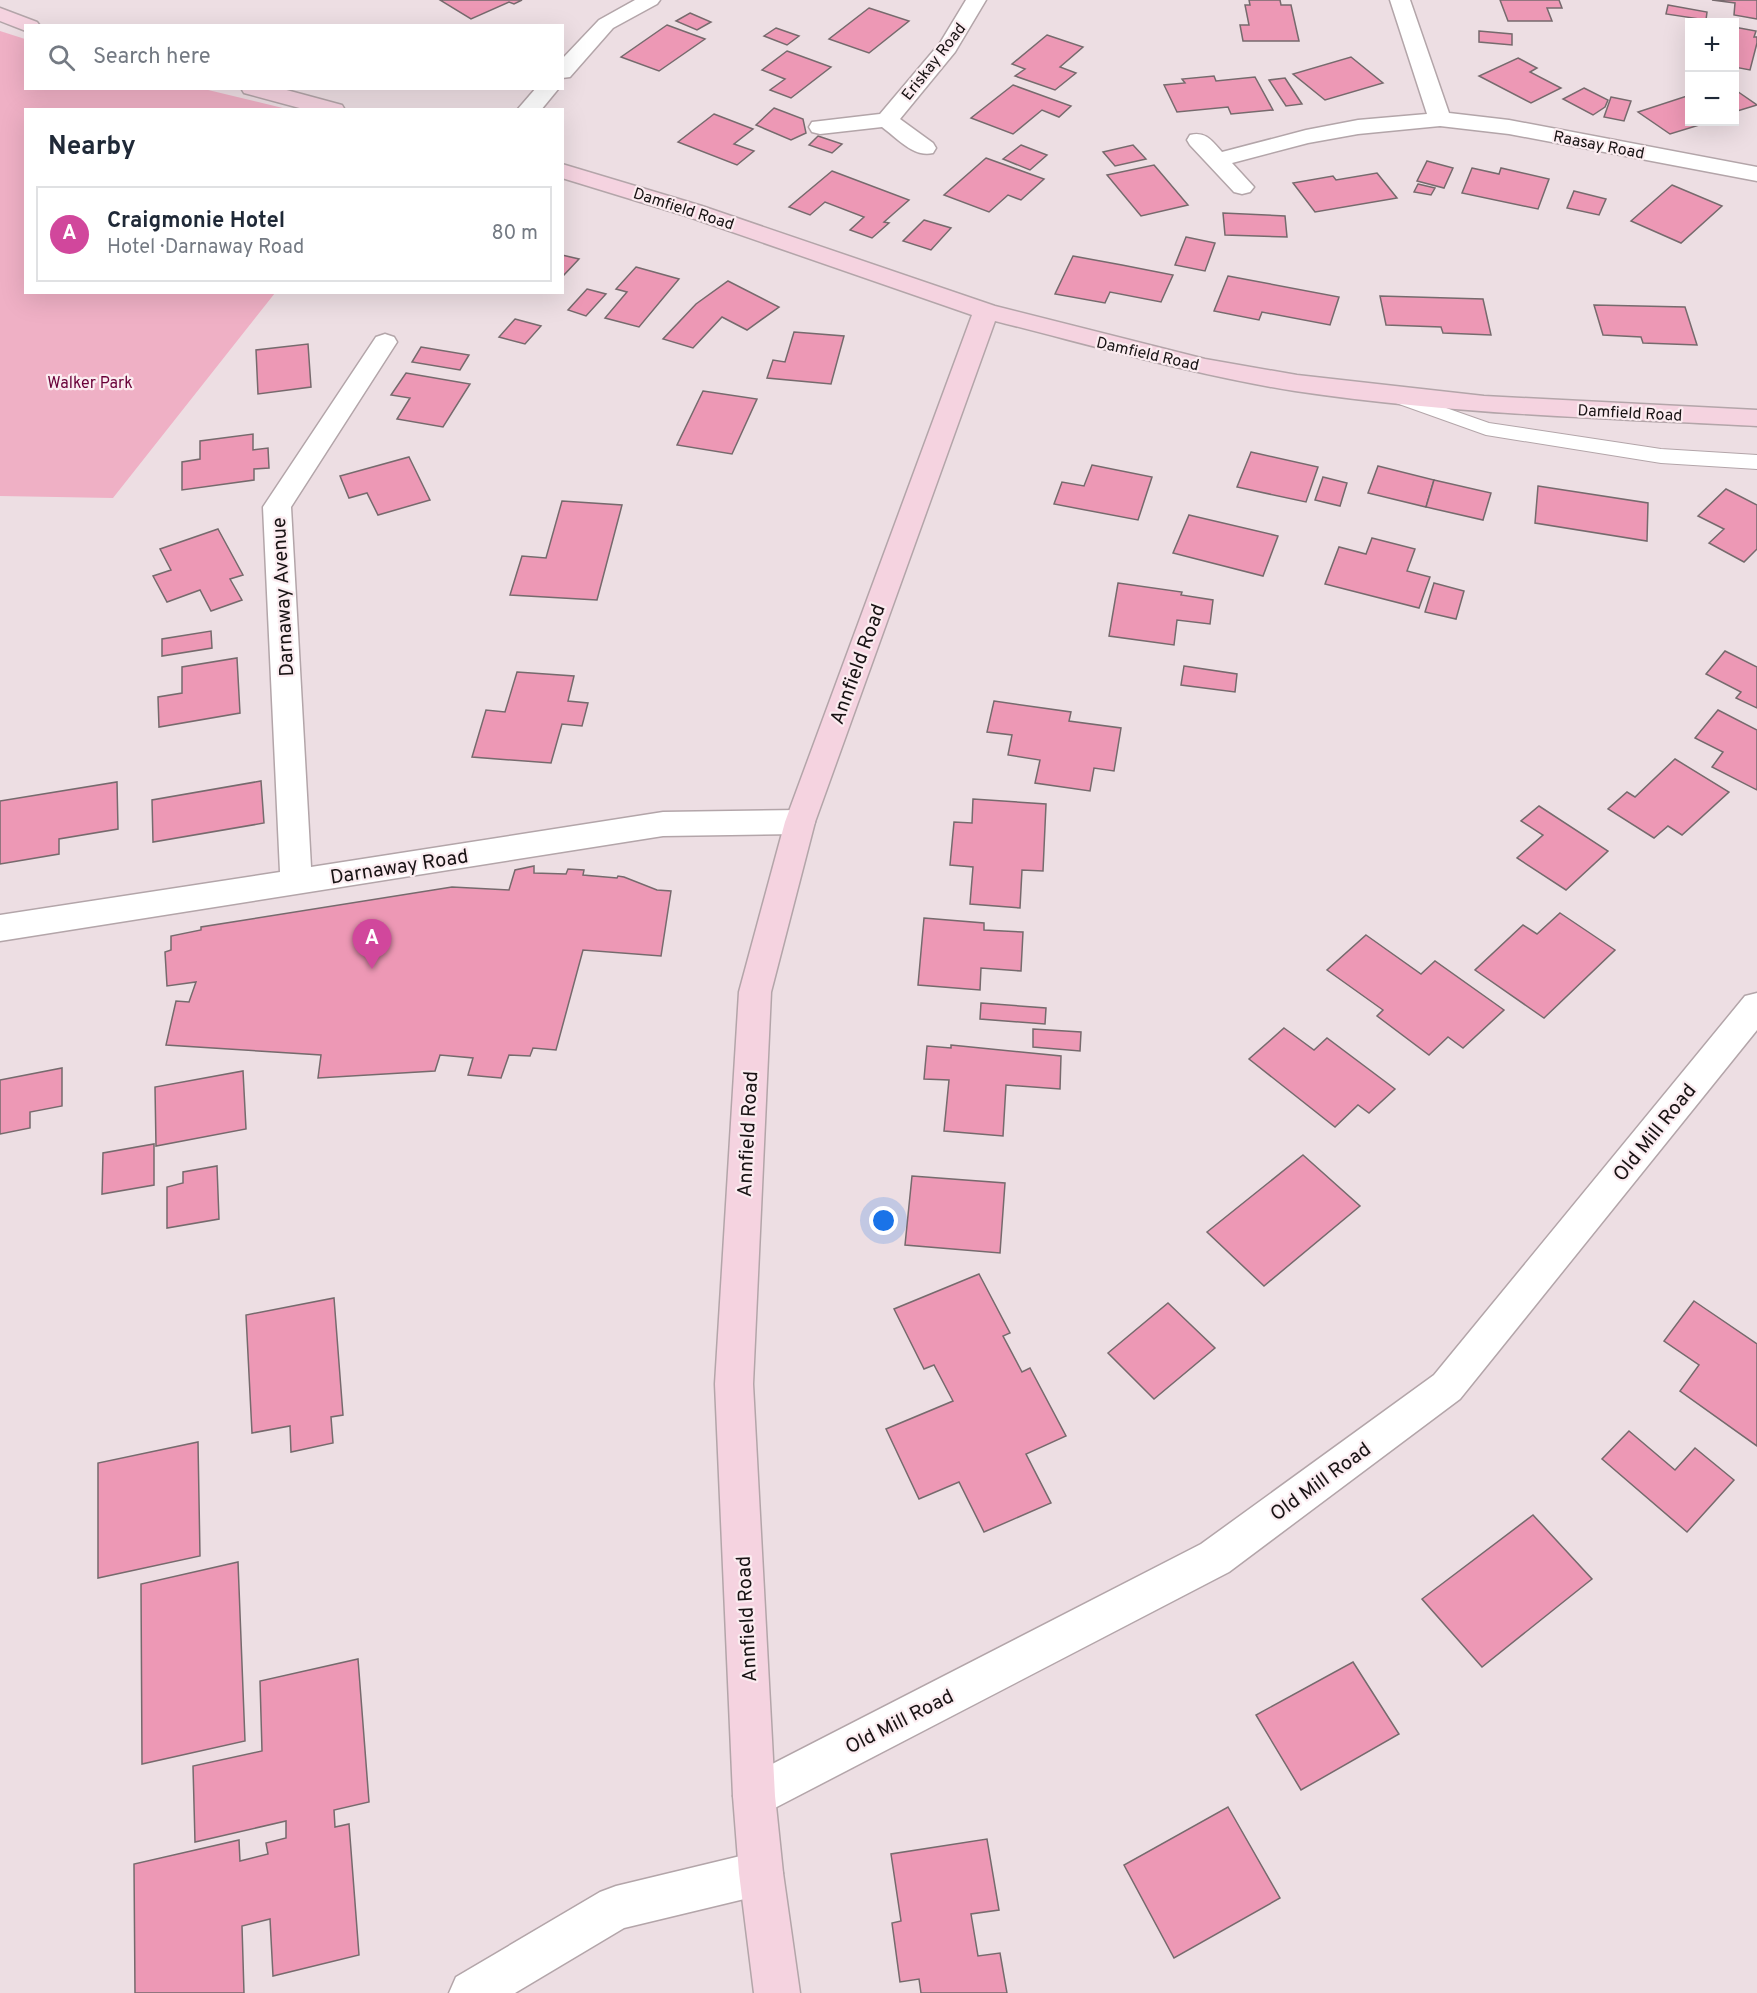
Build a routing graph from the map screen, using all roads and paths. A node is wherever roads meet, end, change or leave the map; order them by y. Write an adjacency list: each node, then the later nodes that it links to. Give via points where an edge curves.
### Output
1 (650, 0): 6 (street, via 606,24)
2 (976, 0): 12 (street, Eriskay Road, via 955,36)
3 (1401, 0): 11 (street)
4 (0, 14): 5 (main road)
5 (25, 24)
6 (564, 70)
7 (259, 90): 9 (main road)
8 (546, 90): 10 (street)
9 (327, 108)
10 (530, 108)
11 (1440, 119): 16 (street, Raasay Road, via 1358,127); 18 (street, Raasay Road, via 1509,127)
12 (887, 120): 13 (street); 15 (street)
13 (820, 127)
14 (1198, 140): 16 (street)
15 (925, 148)
16 (1218, 160): 19 (street)
17 (564, 172): 20 (main road, Damfield Road, via 704,214)
18 (1757, 174)
19 (1242, 187)
20 (986, 311): 22 (main road, Damfield Road, via 1205,367); 25 (main road, Annfield Road)
21 (384, 342): 26 (street, Darnaway Avenue, via 277,507)
22 (1392, 396): 23 (main road, Damfield Road); 24 (lane, via 1486,429 1661,456)
23 (1757, 418)
24 (1757, 462)
25 (800, 822): 26 (street, Darnaway Road, via 663,824); 29 (main road, Annfield Road, via 755,992 734,1384)
26 (296, 883): 27 (street, Darnaway Road)
27 (0, 928)
28 (1757, 1005): 29 (street, Old Mill Road, via 1447,1387 1215,1558)
29 (754, 1797): 30 (main road, Annfield Road)
30 (761, 1873): 31 (street, via 616,1908); 32 (main road, Annfield Road)
31 (472, 1993)
32 (777, 1993)

